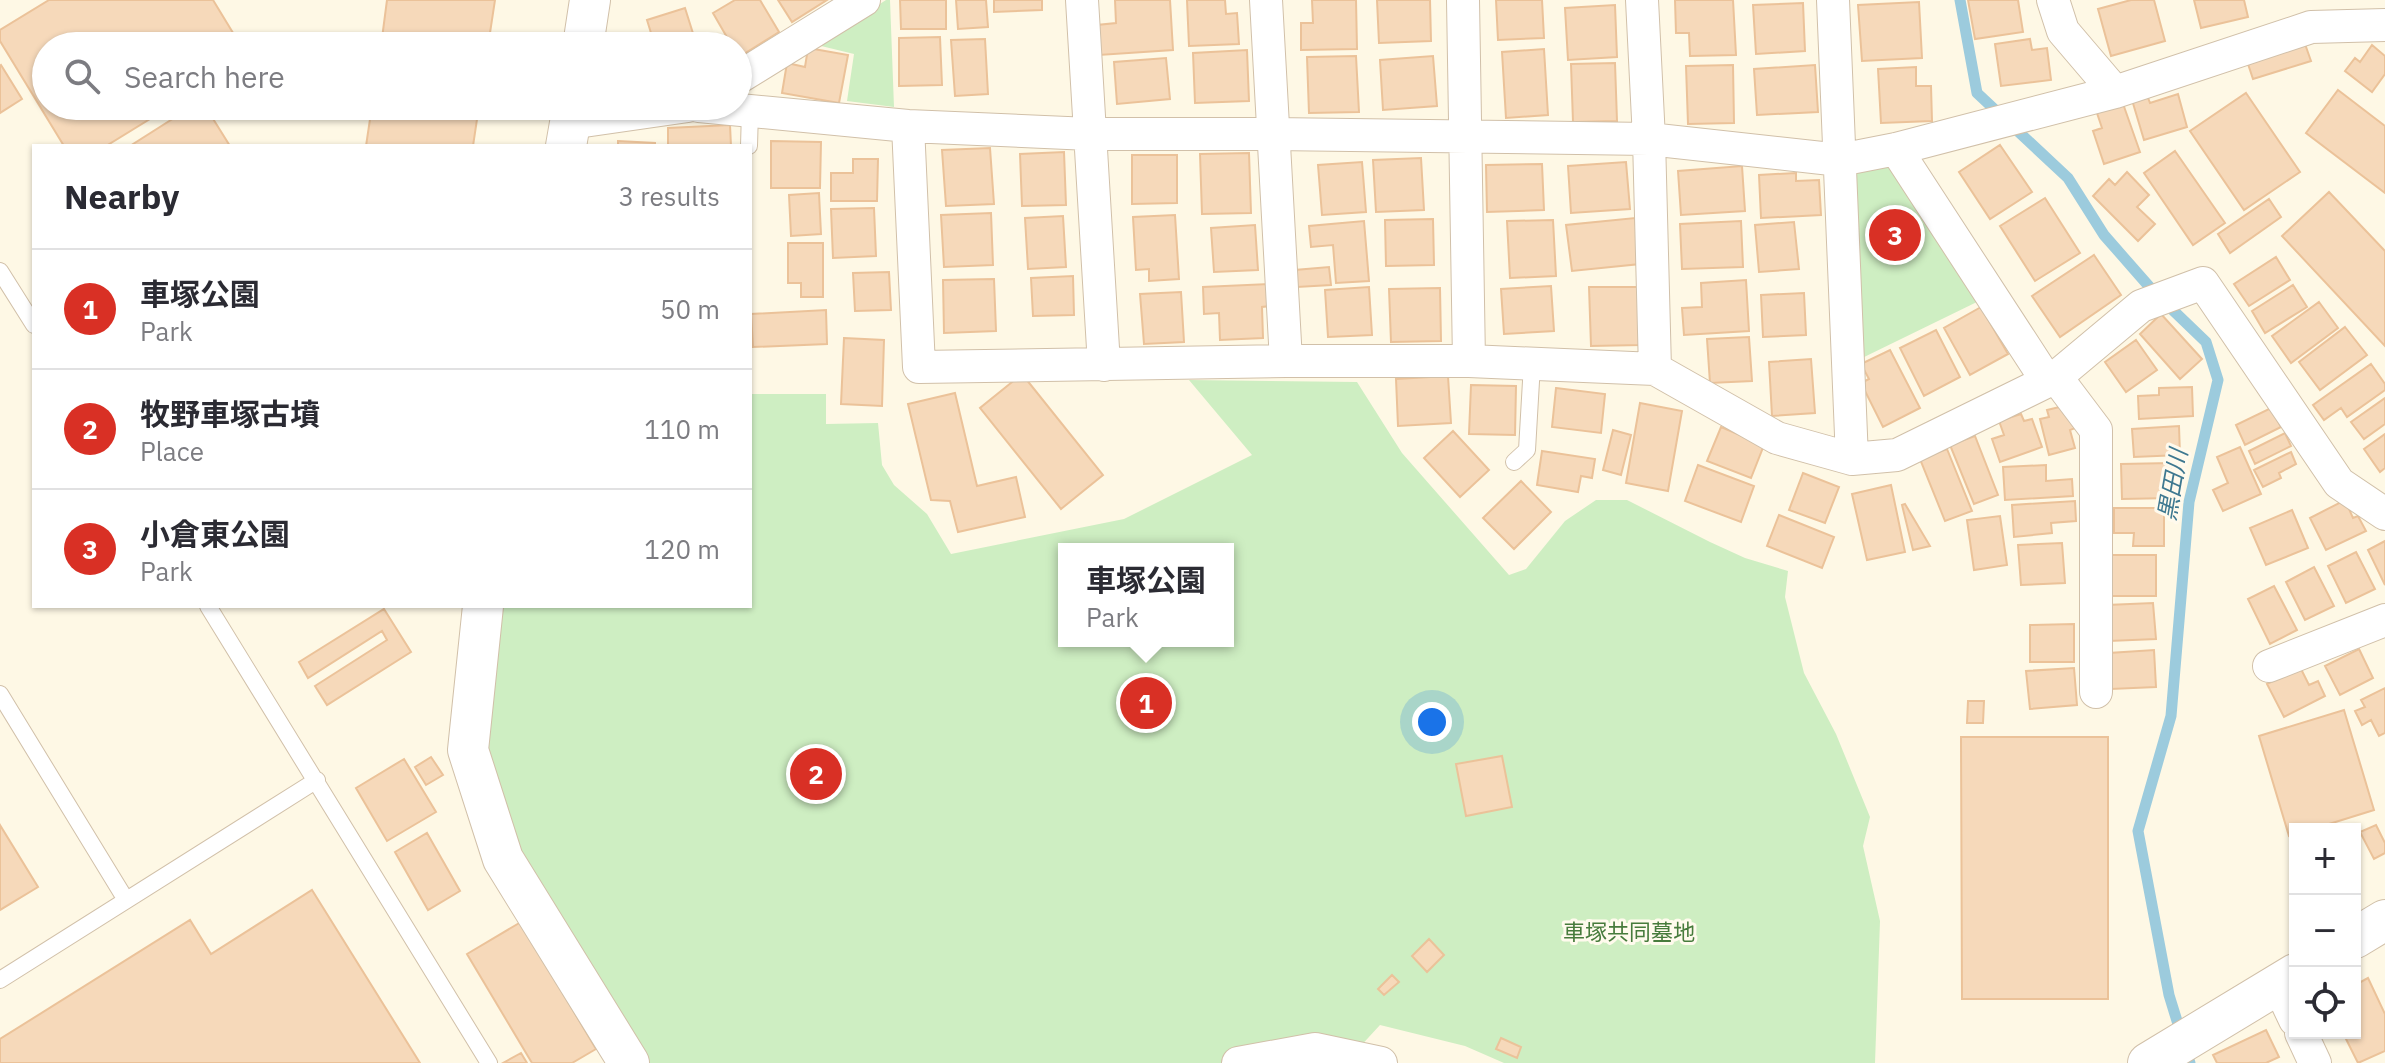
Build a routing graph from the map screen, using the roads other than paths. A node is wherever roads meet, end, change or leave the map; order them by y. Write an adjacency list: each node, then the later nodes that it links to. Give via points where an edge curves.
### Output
1 (590, 0): 10 (street)
2 (864, 0): 11 (street)
3 (1082, 0): 18 (street)
4 (1266, 0): 19 (street)
5 (1463, 0): 20 (street)
6 (1642, 0): 21 (street)
7 (1833, 0): 24 (street)
8 (2053, 0): 12 (street, via 2063,31)
9 (2385, 25): 12 (street, via 2311,27)
10 (585, 32)
11 (752, 69)
12 (2115, 92): 23 (street)
13 (752, 111): 17 (street)
14 (601, 120): 16 (street)
15 (750, 120): 22 (lane)
16 (570, 125)
17 (908, 126): 18 (street); 30 (street, via 919,367)
18 (1090, 134): 19 (street); 30 (street)
19 (1273, 134): 20 (street); 27 (street)
20 (1464, 136): 21 (street); 28 (street)
21 (1649, 139): 24 (street); 31 (street)
22 (749, 144)
23 (1896, 149): 24 (street); 32 (street)
24 (1840, 160): 33 (street)
25 (0, 271): 26 (lane)
26 (32, 322)
27 (1286, 361): 28 (street); 30 (street)
28 (1469, 361): 29 (street)
29 (1532, 364): 31 (street); 34 (lane, via 1527,450)
30 (1104, 365)
31 (1655, 369): 33 (street, via 1777,438)
32 (2052, 379): 33 (street, via 1897,455); 35 (street, via 2141,306 2203,283 2339,483); 40 (street, via 2096,430)
33 (1852, 459)
34 (1514, 462)
35 (2385, 514)
36 (209, 608): 42 (lane)
37 (483, 608): 51 (street, via 468,750 503,859)
38 (2385, 620): 39 (street)
39 (2269, 666)
40 (2096, 692)
41 (0, 694): 43 (lane)
42 (317, 780): 43 (lane); 50 (lane)
43 (126, 900): 47 (lane)
44 (2385, 920): 45 (street)
45 (2361, 934)
46 (2286, 979): 49 (street)
47 (0, 980)
48 (2304, 1039): 54 (street)
49 (2155, 1059)
50 (489, 1063)
51 (629, 1063)
52 (1238, 1063): 53 (street, via 1315,1049)
53 (1381, 1063)
54 (2315, 1063)

